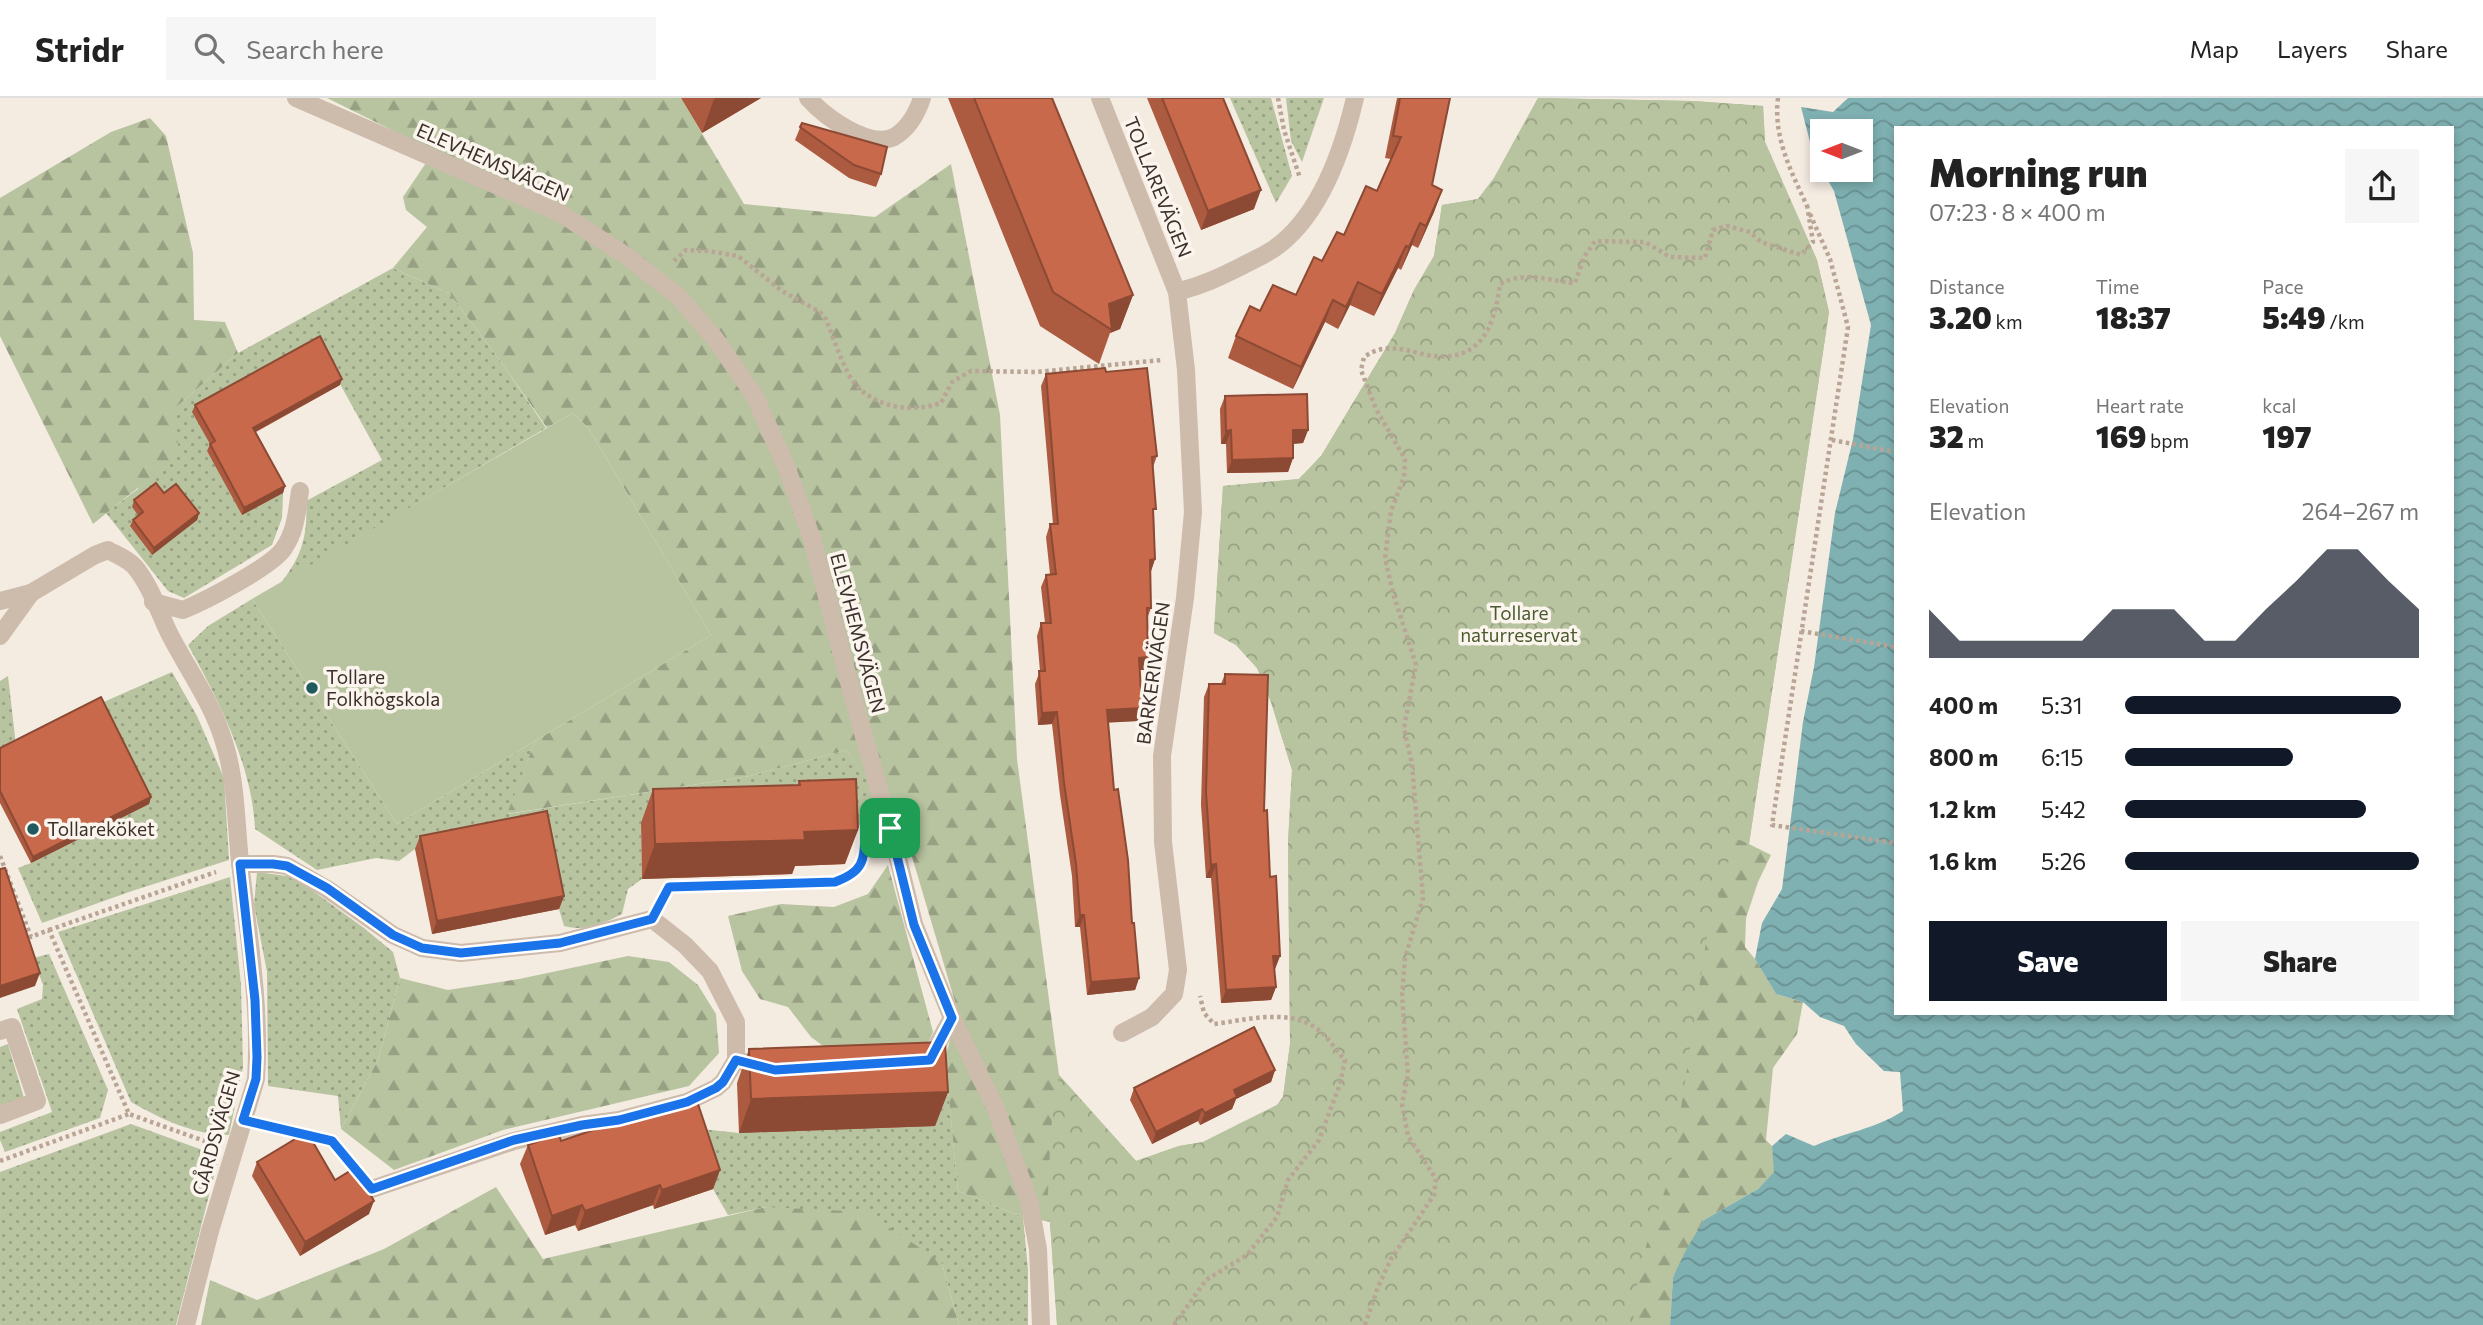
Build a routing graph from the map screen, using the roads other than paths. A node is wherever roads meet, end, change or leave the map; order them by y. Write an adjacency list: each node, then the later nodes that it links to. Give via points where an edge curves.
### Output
1 (296, 98): 13 (street, ELEVHEMSVÄGEN, via 560,214 678,296 716,340 754,395 812,538 914,925)
2 (808, 98): 3 (street, via 841,125 867,138 891,138 906,128)
3 (922, 98)
4 (1100, 98): 6 (street, TOLLAREVÄGEN)
5 (1355, 98): 6 (street, via 1343,146 1319,196 1291,234 1275,248 1208,284)
6 (1177, 292): 15 (street, BARKERIVÄGEN, via 1193,512 1162,768 1163,842 1178,970 1174,994 1152,1017)
7 (300, 491): 10 (street, via 292,534 271,562 183,610)
8 (31, 593): 9 (street, GÅRDSVÄGEN); 10 (street, GÅRDSVÄGEN, via 108,550 135,567); 11 (street, GÅRDSVÄGEN)
9 (0, 601)
10 (153, 602): 12 (street, GÅRDSVÄGEN, via 199,682 225,743)
11 (0, 636)
12 (240, 864): 16 (street, via 287,866 393,935 422,948 461,953 560,943 652,919 710,971 736,1022); 21 (street, GÅRDSVÄGEN, via 255,1000 256,1079)
13 (952, 1018): 17 (street, via 930,1060); 22 (street, ELEVHEMSVÄGEN, via 996,1108 1029,1200 1038,1249)
14 (0, 1031): 19 (street, via 12,1027 37,1101)
15 (1122, 1033)
16 (736, 1060): 18 (street); 20 (street, via 716,1088 687,1102 514,1140)
17 (917, 1061)
18 (788, 1069)
19 (0, 1115)
20 (372, 1189)
21 (186, 1325)
22 (1041, 1325)

